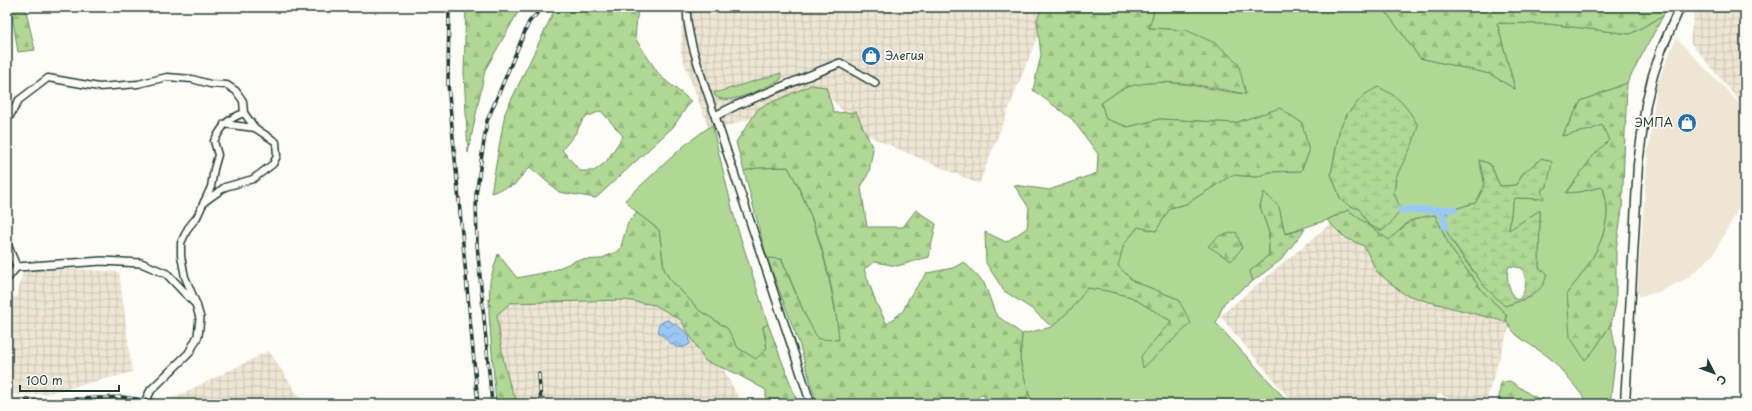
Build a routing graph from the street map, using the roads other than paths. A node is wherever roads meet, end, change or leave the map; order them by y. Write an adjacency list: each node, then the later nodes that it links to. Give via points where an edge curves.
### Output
1 (687, 7): 5 (street, via 686,15 692,44)
2 (1680, 7): 16 (main road, via 1662,48 1646,104 1638,164)
3 (874, 82): 5 (street, via 840,63)
4 (244, 113): 6 (street, via 242,101 236,91 227,85 166,77 138,84 99,87 48,78 19,100); 7 (street); 8 (street)
5 (716, 116): 15 (street)
6 (7, 122)
7 (224, 124): 8 (street); 9 (street, via 214,141 218,155 211,187)
8 (255, 128): 9 (street, via 276,142 277,156 274,164 252,179 225,187)
9 (203, 203): 13 (street, via 198,217 188,228 181,243 185,277)
10 (7, 243): 11 (street)
11 (16, 267): 12 (street); 13 (street, via 102,260 141,262 167,274)
12 (7, 279)
13 (196, 304): 14 (street, via 200,318 198,336 189,353 151,390)
14 (144, 404)
15 (811, 404)
16 (1625, 404)

